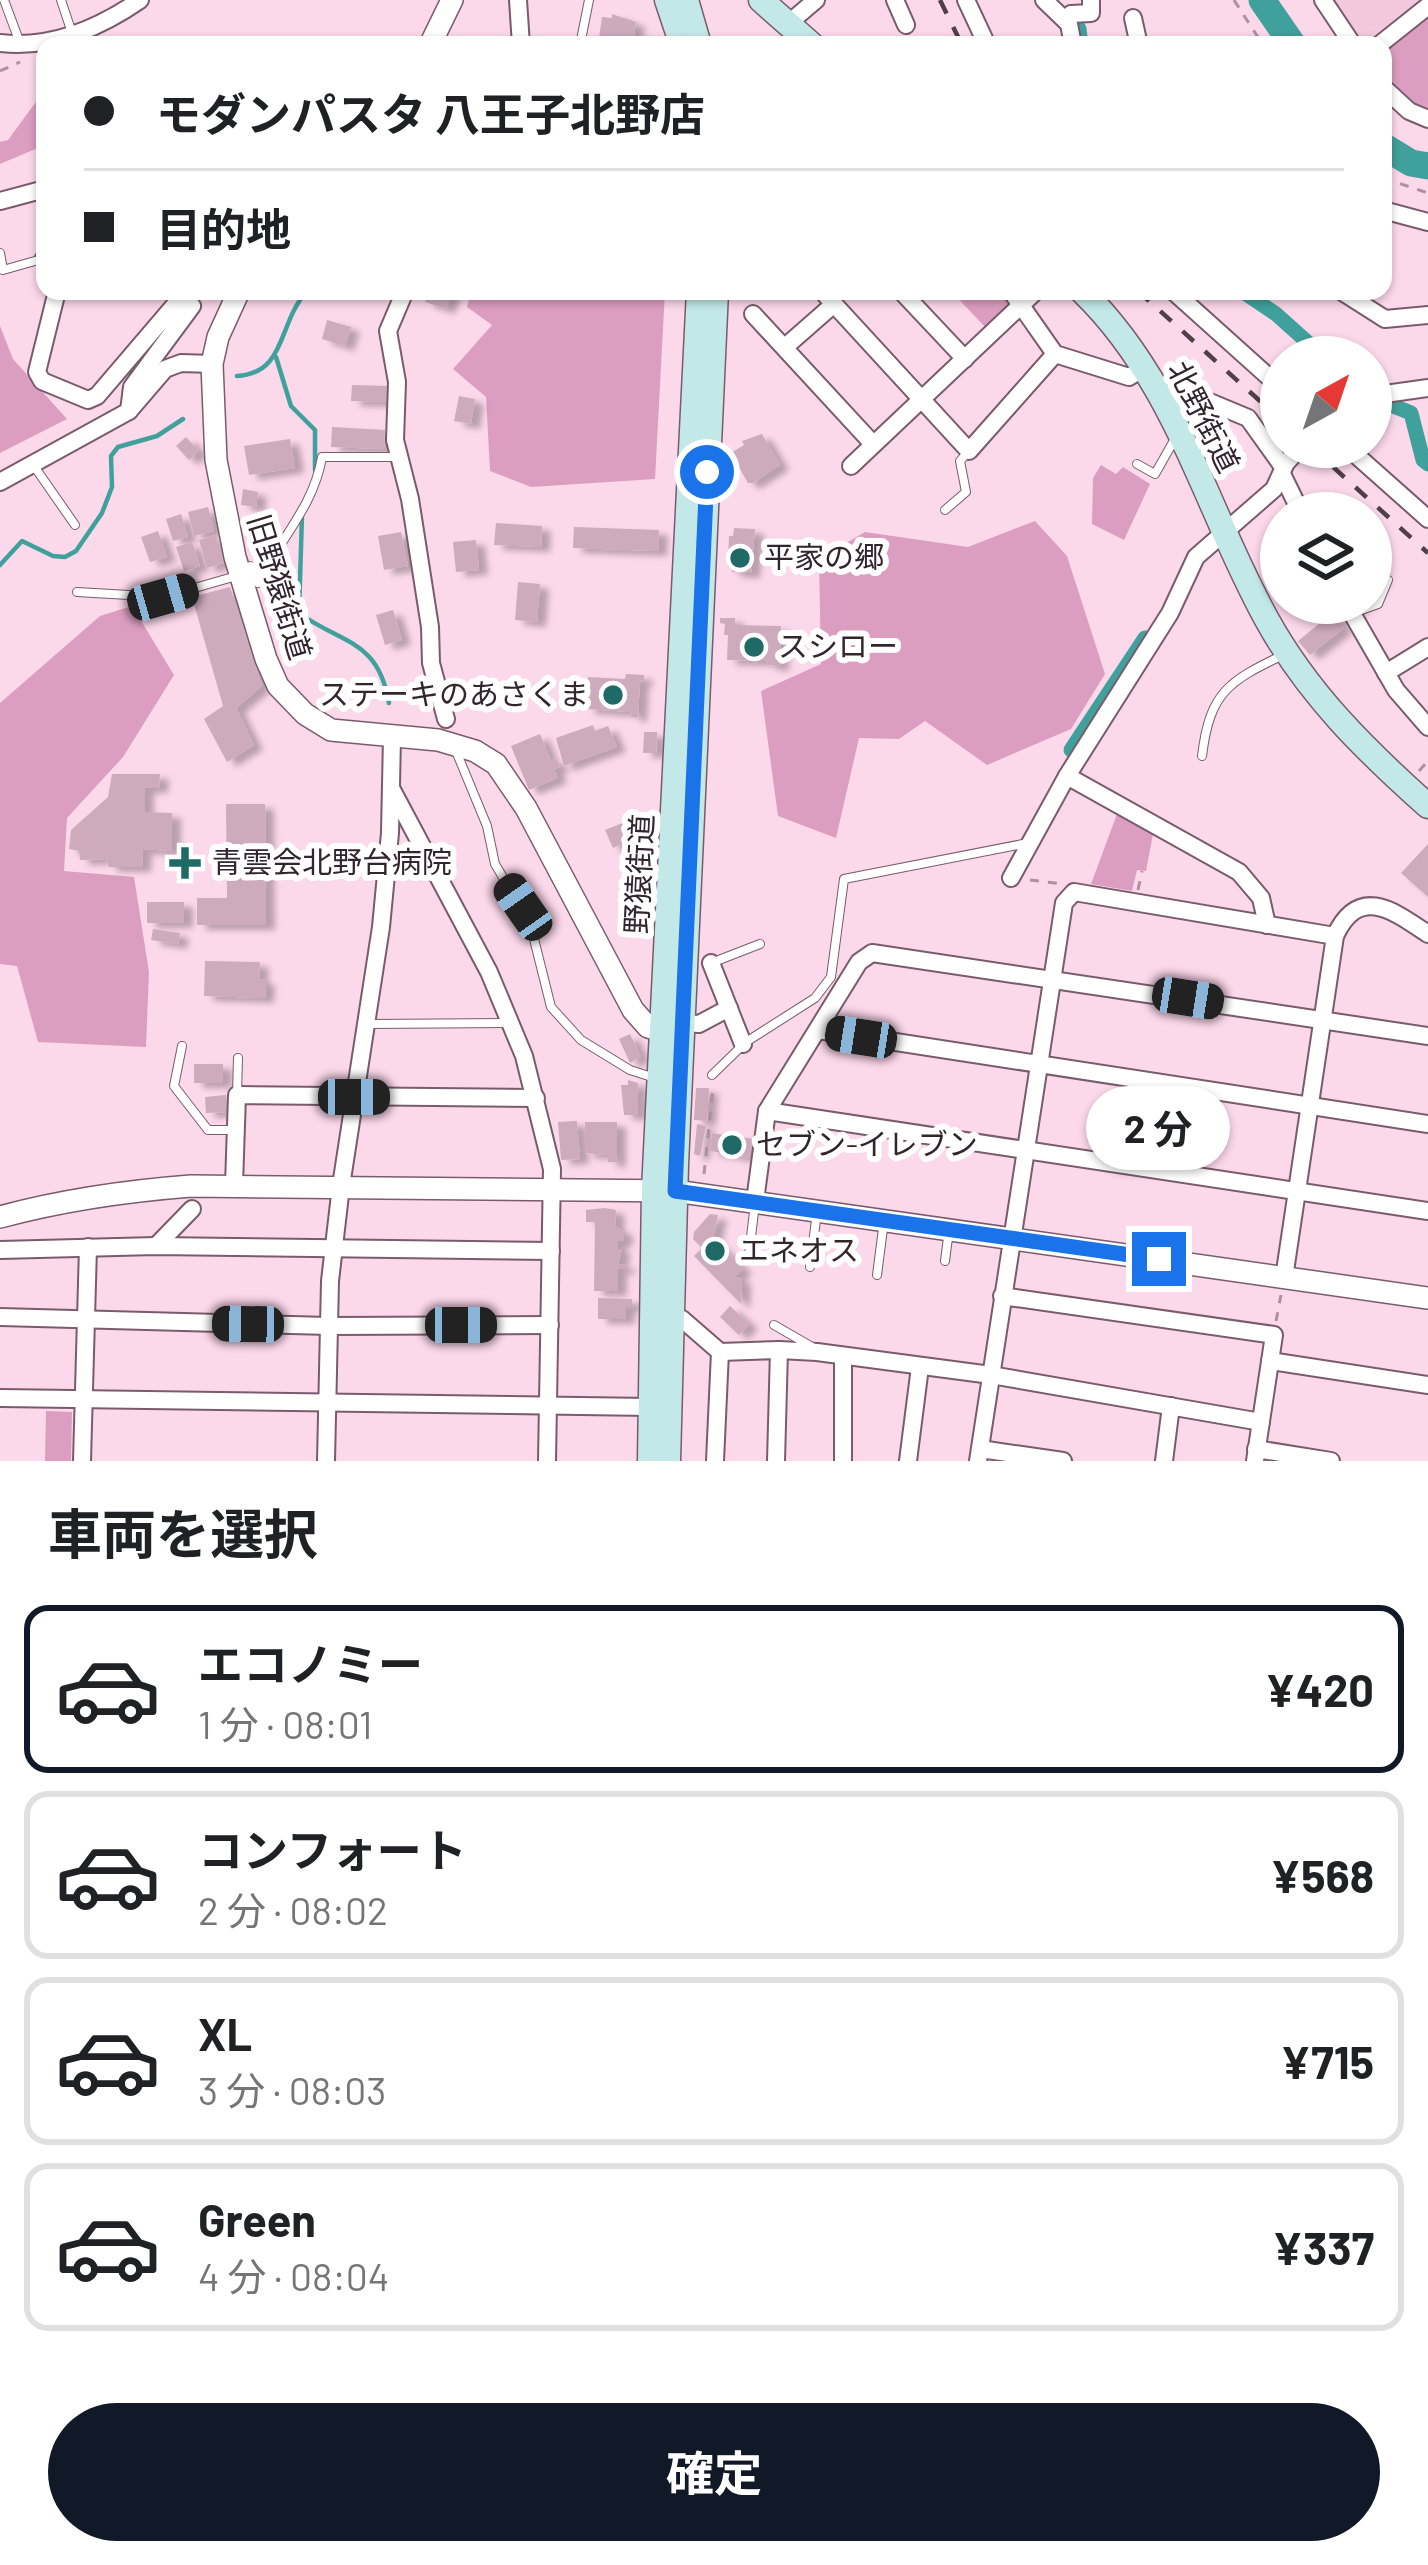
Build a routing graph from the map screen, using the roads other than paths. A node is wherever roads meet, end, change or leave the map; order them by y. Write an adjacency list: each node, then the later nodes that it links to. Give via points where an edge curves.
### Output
1 (4, 0): 36 (lane)
2 (61, 0): 21 (lane)
3 (140, 0): 22 (street)
4 (452, 0): 23 (street)
5 (518, 0): 24 (street)
6 (589, 0): 25 (lane)
7 (668, 0): 26 (main road)
8 (686, 0): 27 (main road)
9 (761, 0): 19 (main road)
10 (816, 0): 19 (street)
11 (895, 0): 20 (street)
12 (966, 0): 29 (street)
13 (1044, 0): 18 (street)
14 (1091, 0): 18 (street, via 1091,13)
15 (1323, 0): 32 (street)
16 (1428, 6): 33 (street)
17 (1133, 18): 31 (street)
18 (1066, 21): 30 (street)
19 (789, 23): 28 (main road)
20 (906, 25)
21 (73, 36)
22 (75, 36)
23 (434, 36)
24 (520, 36)
25 (582, 36)
26 (679, 36)
27 (696, 36)
28 (803, 36)
29 (983, 36)
30 (1070, 36)
31 (1136, 36)
32 (1347, 36)
33 (1390, 36)
34 (0, 43): 36 (street)
35 (36, 50): 36 (street)
36 (20, 55)
37 (1392, 95): 38 (street)
38 (1428, 119)
39 (36, 191): 40 (street)
40 (0, 201)
41 (1392, 212): 42 (street)
42 (1428, 222)
43 (0, 253): 44 (lane, via 3,270)
44 (36, 261)
45 (55, 300): 46 (street, via 37,372 88,400)
46 (179, 300)
47 (189, 300): 71 (street, via 190,312 132,387)
48 (235, 300): 65 (street, 旧野猿街道)
49 (401, 300): 75 (street, via 388,331)
50 (699, 300): 114 (main road, 野猿街道)
51 (716, 300): 114 (main road, 野猿街道)
52 (826, 300): 62 (street)
53 (830, 300): 70 (street)
54 (909, 300): 64 (street)
55 (1014, 300): 64 (street)
56 (1017, 300): 63 (street)
57 (1089, 300): 66 (main road, 北野街道)
58 (1183, 300): 67 (street)
59 (1355, 300): 61 (street, via 1385,319)
60 (754, 314): 62 (street)
61 (1428, 315)
62 (785, 347): 73 (street)
63 (1055, 354): 66 (street, via 1129,377); 74 (street)
64 (964, 359): 70 (street)
65 (212, 364): 71 (street, via 165,369); 88 (street, 旧野猿街道, via 216,460)
66 (1144, 367): 72 (main road, 北野街道)
67 (1260, 369)
68 (1428, 388): 69 (street)
69 (1392, 393)
70 (921, 400): 73 (street); 74 (street)
71 (129, 411): 76 (street)
72 (1177, 423): 77 (lane, via 1155,474); 81 (street, via 1200,398 1241,412); 87 (main road, 北野街道)
73 (873, 444): 78 (street)
74 (969, 451): 84 (lane, via 960,461 966,492)
75 (399, 457): 88 (lane, via 322,457 308,505 258,583); 94 (street)
76 (33, 464): 82 (street); 86 (lane)
77 (1137, 464)
78 (851, 466)
79 (1284, 468): 81 (street)
80 (1371, 468): 85 (street)
81 (1282, 471): 83 (street); 87 (street, via 1274,489)
82 (0, 482)
83 (1291, 492)
84 (946, 510)
85 (1428, 518)
86 (75, 525)
87 (1225, 532): 92 (main road, 北野街道); 99 (street, via 1196,557 1170,613)
88 (243, 563): 89 (lane, via 163,597); 96 (street, 旧野猿街道, via 271,674 291,702 331,730)
89 (77, 592)
90 (1358, 624): 93 (street)
91 (1428, 646): 93 (street)
92 (1287, 653): 98 (lane, via 1218,697); 101 (main road, 北野街道, via 1352,737)
93 (1386, 673): 95 (street)
94 (446, 719)
95 (1428, 727)
96 (392, 737): 97 (street, 旧野猿街道); 100 (street)
97 (453, 744): 114 (street, 旧野猿街道, via 509,778 627,1001 648,1027); 122 (lane, via 495,864 530,923 550,1007 581,1040)
98 (1202, 755)
99 (1067, 776): 102 (street); 104 (street, via 1239,872 1262,898)
100 (391, 787): 112 (street); 113 (street)
101 (1428, 806)
102 (1030, 843): 103 (street); 117 (lane, via 844,879 831,977 815,998)
103 (1011, 878)
104 (1268, 925): 106 (street); 109 (street, via 1074,892 1064,903)
105 (1428, 934): 106 (street, via 1380,906 1347,916)
106 (1335, 936): 111 (street)
107 (760, 944): 108 (lane)
108 (711, 963): 110 (street)
109 (1052, 977): 111 (street); 115 (street, via 872,953); 120 (street)
110 (729, 1008): 114 (street); 117 (street)
111 (1324, 1020): 116 (street); 126 (street)
112 (510, 1023): 113 (lane); 125 (street)
113 (369, 1024): 124 (street)
114 (675, 1030): 122 (main road, 野猿街道); 134 (main road, 野猿街道)
115 (818, 1030): 120 (street); 127 (street)
116 (1428, 1036)
117 (743, 1045): 121 (lane)
118 (182, 1046): 129 (lane, via 174,1085 208,1130)
119 (238, 1058): 123 (lane)
120 (1036, 1065): 126 (street); 130 (street)
121 (712, 1075)
122 (659, 1078): 134 (main road, 野猿街道)
123 (237, 1096): 124 (street); 129 (street)
124 (354, 1097): 125 (street); 132 (street)
125 (536, 1098): 133 (street)
126 (1310, 1106): 128 (street); 135 (street)
127 (767, 1111): 130 (street); 136 (street)
128 (1428, 1124)
129 (236, 1130): 131 (street)
130 (1025, 1148): 135 (street); 143 (street)
131 (234, 1185): 132 (street); 140 (street, via 130,1191)
132 (341, 1186): 133 (street); 146 (street)
133 (553, 1189): 134 (street); 148 (street)
134 (664, 1190): 136 (street); 157 (main road, 野猿街道); 175 (main road, 野猿街道)
135 (1297, 1191): 139 (street); 153 (street)
136 (755, 1201): 138 (street); 149 (lane)
137 (193, 1209): 144 (street)
138 (818, 1210): 141 (street); 151 (lane)
139 (1428, 1211)
140 (0, 1217)
141 (884, 1220): 142 (street); 152 (lane)
142 (949, 1229): 143 (street); 150 (lane)
143 (1010, 1238): 153 (street); 154 (street)
144 (156, 1246): 145 (street); 146 (street)
145 (88, 1247): 147 (street); 158 (street)
146 (334, 1249): 148 (street); 161 (street)
147 (0, 1250)
148 (551, 1251): 159 (street)
149 (748, 1254)
150 (945, 1261)
151 (810, 1267)
152 (877, 1275)
153 (1282, 1285): 155 (street)
154 (1002, 1296): 166 (street, via 1274,1335); 168 (street)
155 (1428, 1298)
156 (0, 1318): 158 (street)
157 (671, 1318): 163 (street); 184 (main road, 野猿街道)
158 (86, 1322): 161 (street); 171 (street)
159 (550, 1324): 161 (street); 173 (street)
160 (774, 1324): 164 (lane)
161 (329, 1326): 172 (street)
162 (778, 1350): 163 (street); 164 (street); 186 (street)
163 (720, 1352): 185 (street)
164 (817, 1352): 165 (street)
165 (843, 1356): 167 (street); 179 (street)
166 (1270, 1361): 169 (street); 176 (street)
167 (920, 1367): 168 (street); 188 (street)
168 (991, 1375): 174 (street); 177 (street)
169 (1428, 1385)
170 (0, 1398): 171 (street)
171 (84, 1400): 172 (street); 180 (street)
172 (328, 1402): 173 (street); 181 (street)
173 (548, 1405): 175 (street); 182 (street)
174 (1171, 1406): 176 (street); 190 (street)
175 (651, 1407): 183 (main road, 野猿街道)
176 (1261, 1422): 178 (street)
177 (979, 1455): 189 (street)
178 (1256, 1455): 191 (street)
179 (843, 1460): 187 (street)
180 (82, 1461)
181 (326, 1461)
182 (547, 1461)
183 (650, 1461)
184 (668, 1461)
185 (715, 1461)
186 (776, 1461)
187 (829, 1461)
188 (908, 1461)
189 (1063, 1461)
190 (1164, 1461)
191 (1330, 1461)

